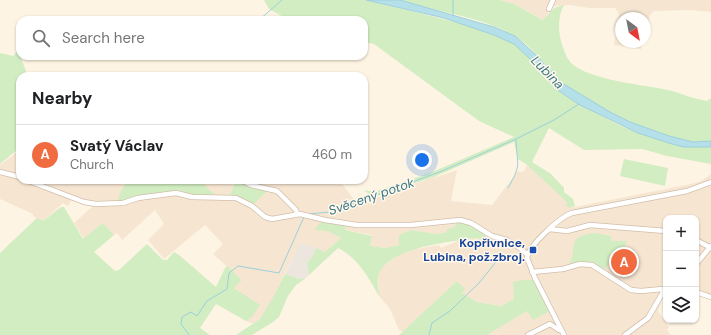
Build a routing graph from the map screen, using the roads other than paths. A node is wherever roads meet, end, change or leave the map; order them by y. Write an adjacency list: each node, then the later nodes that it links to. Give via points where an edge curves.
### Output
1 (553, 0): 2 (street)
2 (549, 9)
3 (0, 172): 4 (street)
4 (16, 176)
5 (711, 182): 9 (street, via 687,191 572,213 561,218)
6 (37, 184): 8 (street, via 96,204 123,203 142,197 176,193 192,197 236,198 268,218 279,219)
7 (249, 184): 8 (street, via 277,191)
8 (297, 214): 13 (street, via 357,225 412,225 460,220 518,246)
9 (550, 229): 10 (street, via 567,230 600,225); 13 (street)
10 (663, 231)
11 (699, 241): 12 (street)
12 (711, 247): 14 (street)
13 (528, 255): 15 (street)
14 (699, 261)
15 (532, 272): 16 (street, via 563,269 585,263 631,290); 20 (street)
16 (663, 288)
17 (663, 292): 23 (street, via 648,318)
18 (699, 293): 19 (street)
19 (711, 297)
20 (561, 329): 21 (street, via 550,324); 22 (street)
21 (528, 335)
22 (564, 335)
23 (626, 335)

